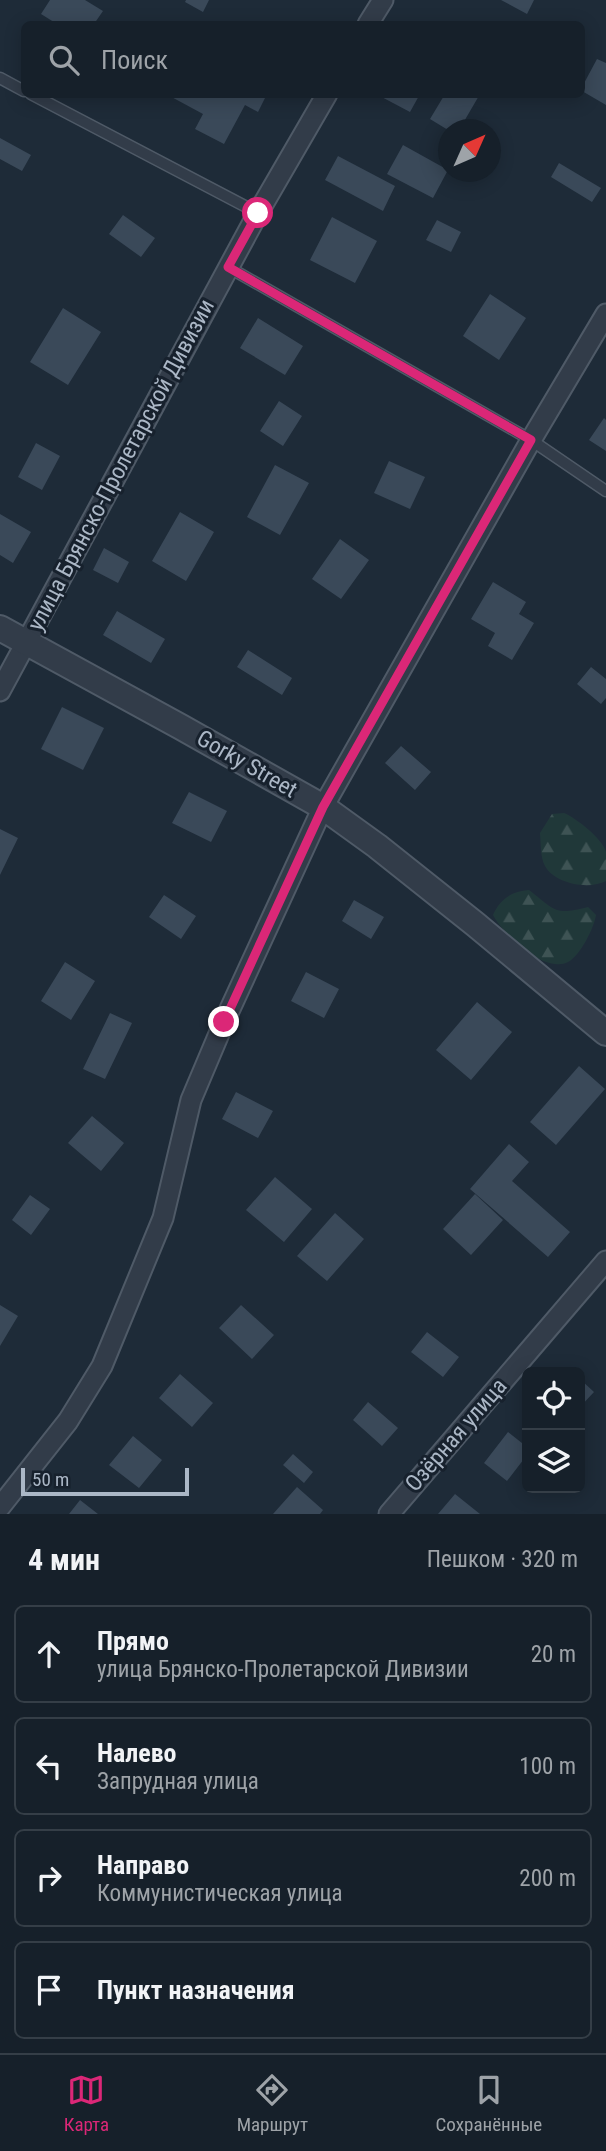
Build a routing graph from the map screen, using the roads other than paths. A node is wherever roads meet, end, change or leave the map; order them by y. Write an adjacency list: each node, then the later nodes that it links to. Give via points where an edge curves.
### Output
1 (383, 0): 2 (street)
2 (370, 21)
3 (0, 78): 4 (lane)
4 (21, 89)
5 (39, 98): 7 (lane)
6 (325, 98): 7 (street, улица Брянско-Пролетарской Дивизии)
7 (258, 213): 8 (street, улица Брянско-Пролетарской Дивизии)
8 (228, 267): 10 (lane); 13 (street, улица Брянско-Пролетарской Дивизии)
9 (606, 314): 10 (street)
10 (531, 440): 11 (lane); 15 (street)
11 (606, 491)
12 (0, 628): 13 (street, Gorky Street)
13 (27, 642): 14 (street, улица Брянско-Пролетарской Дивизии); 15 (street, Gorky Street)
14 (0, 691)
15 (323, 807): 16 (street, Gorky Street); 18 (street, via 191,1100 163,1217 102,1366 68,1421)
16 (606, 1033)
17 (606, 1261): 19 (street, Озёрная улица)
18 (0, 1507)
19 (389, 1514)

